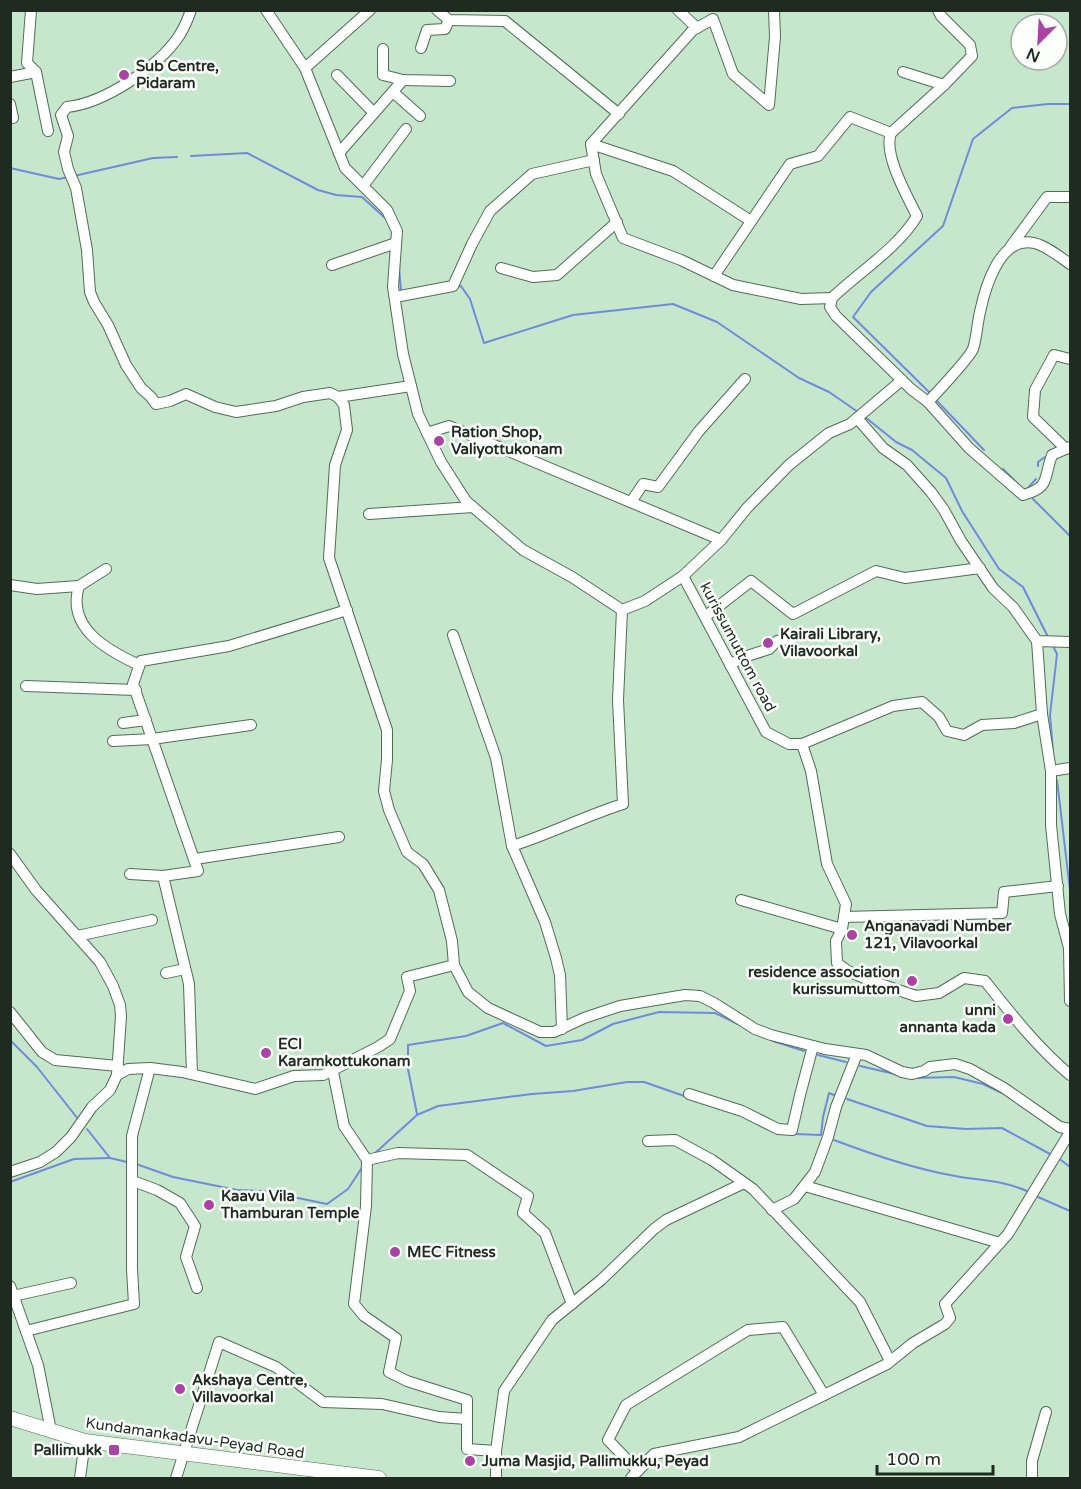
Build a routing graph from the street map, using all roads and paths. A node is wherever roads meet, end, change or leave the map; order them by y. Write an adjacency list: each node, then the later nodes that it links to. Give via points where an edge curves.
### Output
1 (31, 10): 15 (street, via 27,63)
2 (191, 10): 50 (street, via 178,38 152,66 92,101 67,107 61,115 68,136 64,152 87,250 90,292 118,353 156,404 186,394 236,412 321,394)
3 (266, 10): 14 (street)
4 (370, 10): 14 (street)
5 (437, 10): 10 (street)
6 (678, 10): 11 (street)
7 (774, 10): 11 (street, via 769,105 733,74 713,19)
8 (938, 10): 21 (street, via 970,45 972,56)
9 (502, 15): 10 (street); 25 (street)
10 (449, 20): 12 (street, via 445,29 427,30)
11 (697, 28): 25 (street)
12 (421, 48)
13 (383, 49): 19 (street, via 383,75)
14 (305, 68): 32 (street)
15 (36, 72): 18 (street); 29 (street)
16 (903, 72): 21 (street)
17 (337, 75): 24 (street)
18 (10, 77)
19 (403, 80): 20 (street); 22 (street)
20 (450, 81)
21 (944, 86): 30 (street)
22 (393, 92): 24 (street); 26 (street)
23 (10, 104): 27 (street)
24 (374, 113): 32 (street)
25 (619, 114): 31 (street)
26 (420, 116)
27 (13, 118)
28 (406, 129): 34 (street)
29 (48, 131)
30 (891, 134): 36 (street, via 850,117 818,156 790,164); 45 (street, via 888,141 894,164 917,216)
31 (591, 144): 33 (street); 36 (street, via 673,171)
32 (339, 153): 34 (street, via 345,168)
33 (594, 160): 37 (street); 44 (street, via 532,174 490,211 453,286)
34 (363, 186): 38 (street, via 387,210 397,231)
35 (1071, 197): 39 (street, via 1047,197)
36 (751, 221): 43 (street)
37 (617, 222): 42 (street, via 557,275 533,277); 43 (street, via 624,238)
38 (396, 243): 41 (street); 44 (street)
39 (1009, 248): 40 (street, via 1018,243 1034,243); 51 (street, via 987,284 972,351)
40 (1071, 264)
41 (332, 265)
42 (501, 268)
43 (714, 276): 45 (street, via 733,285 801,299)
44 (395, 297): 49 (street)
45 (832, 298): 48 (street, via 830,307 836,316)
46 (1071, 359): 54 (street, via 1054,355 1035,390 1033,417)
47 (744, 379): 55 (street, via 658,487 643,484)
48 (903, 380): 51 (street); 52 (street)
49 (411, 386): 50 (street); 53 (street)
50 (338, 397): 64 (street, via 344,405 347,430 335,465 330,558)
51 (931, 398): 54 (street, via 969,447 1023,495 1039,490 1052,456)
52 (860, 416): 58 (street, via 828,433 789,465); 59 (street, via 883,448 907,465 927,487)
53 (427, 433): 55 (street, via 449,426); 56 (street, via 441,462)
54 (1068, 448)
55 (630, 502): 58 (street)
56 (473, 507): 57 (street); 65 (street, via 523,550)
57 (369, 514)
58 (721, 540): 61 (street)
59 (980, 568): 66 (street, via 905,578 876,571 793,614 751,581); 69 (street)
60 (106, 569): 63 (street)
61 (683, 576): 65 (street, kurissumuttom road, via 645,601); 66 (street, kurissumuttom road)
62 (10, 585): 63 (street, via 37,589)
63 (79, 586): 71 (street, via 75,599 84,626 110,652)
64 (347, 610): 71 (street, via 229,646 141,661); 96 (street, via 387,730 384,791 389,810 407,852 423,864 439,890)
65 (622, 610): 85 (street, via 618,700 623,804)
66 (706, 616): 72 (street, kurissumuttom road)
67 (453, 635): 85 (street, via 496,758)
68 (793, 638): 72 (street, via 777,641 768,649)
69 (1037, 641): 70 (street); 75 (street)
70 (1071, 642)
71 (139, 665): 74 (street)
72 (730, 665): 81 (street, kurissumuttom road, via 766,732 789,744)
73 (26, 686): 74 (street)
74 (135, 690): 76 (street)
75 (1042, 714): 81 (street, via 1014,723 982,725 964,735 947,731 939,717 922,702 892,706); 83 (street)
76 (146, 720): 77 (street); 79 (street)
77 (123, 723)
78 (251, 725): 79 (street)
79 (152, 739): 80 (street); 87 (street)
80 (113, 741)
81 (802, 744): 92 (street, via 811,771 827,864 846,904)
82 (1071, 768): 83 (street)
83 (1051, 771): 90 (street, via 1051,825)
84 (339, 837): 87 (street)
85 (512, 846): 101 (street, via 556,958)
86 (10, 854): 95 (street)
87 (195, 859): 89 (street, via 198,871)
88 (130, 874): 89 (street)
89 (163, 876): 97 (street)
90 (1058, 886): 92 (street, via 1004,892 1002,913); 99 (street, via 1069,948)
91 (741, 900): 94 (street)
92 (844, 917): 94 (street)
93 (152, 920): 95 (street)
94 (842, 929): 108 (street, via 836,941 837,963 871,981 916,996 939,993 964,978 985,981 1018,1024)
95 (77, 936): 105 (street, via 100,962 120,1005)
96 (454, 965): 101 (street, via 468,992 488,1008 540,1032); 106 (street, via 407,976 410,991 390,1039)
97 (185, 969): 98 (street); 107 (street)
98 (166, 973)
99 (1071, 1001)
100 (10, 1012): 105 (street, via 42,1052 55,1060)
101 (562, 1029): 102 (street, via 620,1006 700,996 755,1029)
102 (813, 1046): 103 (street); 109 (street, via 792,1130 778,1129)
103 (857, 1054): 110 (street, via 912,1074 955,1064 970,1069 1060,1127); 116 (street, via 815,1172)
104 (150, 1068): 105 (street); 107 (street); 114 (street, via 132,1136)
105 (117, 1070): 113 (street, via 110,1089 65,1144 40,1162)
106 (333, 1072): 107 (street, via 294,1076 255,1089); 112 (street, via 344,1126)
107 (192, 1074)
108 (1071, 1075)
109 (689, 1094)
110 (1071, 1130): 118 (street)
111 (648, 1141): 115 (street, via 675,1140)
112 (367, 1160): 122 (street, via 398,1153 467,1155 528,1196 523,1213 545,1233); 128 (street, via 366,1206 354,1304 364,1316 396,1338 389,1372 467,1400)
113 (10, 1172)
114 (133, 1181): 120 (street, via 180,1203 195,1226 186,1257); 123 (street, via 134,1304)
115 (744, 1183): 117 (street); 122 (street, via 666,1220)
116 (805, 1186): 117 (street, via 794,1198); 118 (street)
117 (772, 1210): 124 (street, via 860,1302)
118 (1000, 1243): 124 (street, via 945,1304 950,1318 945,1324)
119 (71, 1283): 121 (street)
120 (197, 1288)
121 (12, 1291): 123 (street)
122 (572, 1304): 131 (street, via 552,1320 504,1391)
123 (26, 1331): 129 (street, via 38,1365)
124 (890, 1361): 125 (street)
125 (824, 1395): 133 (street, via 739,1437 654,1454); 133 (street, via 783,1327 748,1330 626,1405 608,1440)
126 (1046, 1412): 139 (street, via 1032,1461)
127 (10, 1418): 129 (main road, Kundamankadavu-Peyad Road)
128 (467, 1419): 131 (street, via 467,1449); 132 (street, via 382,1404 323,1402 276,1368 219,1342)
129 (51, 1431): 130 (main road, Kundamankadavu-Peyad Road)
130 (85, 1441): 132 (main road, Kundamankadavu-Peyad Road); 135 (street)
131 (496, 1451): 138 (street)
132 (182, 1455): 134 (main road, Kundamankadavu-Peyad Road); 136 (street)
133 (634, 1475)
134 (342, 1476): 137 (main road, Kundamankadavu-Peyad Road)
135 (80, 1479)
136 (176, 1479)
137 (379, 1479)
138 (496, 1479)
139 (1032, 1479)

